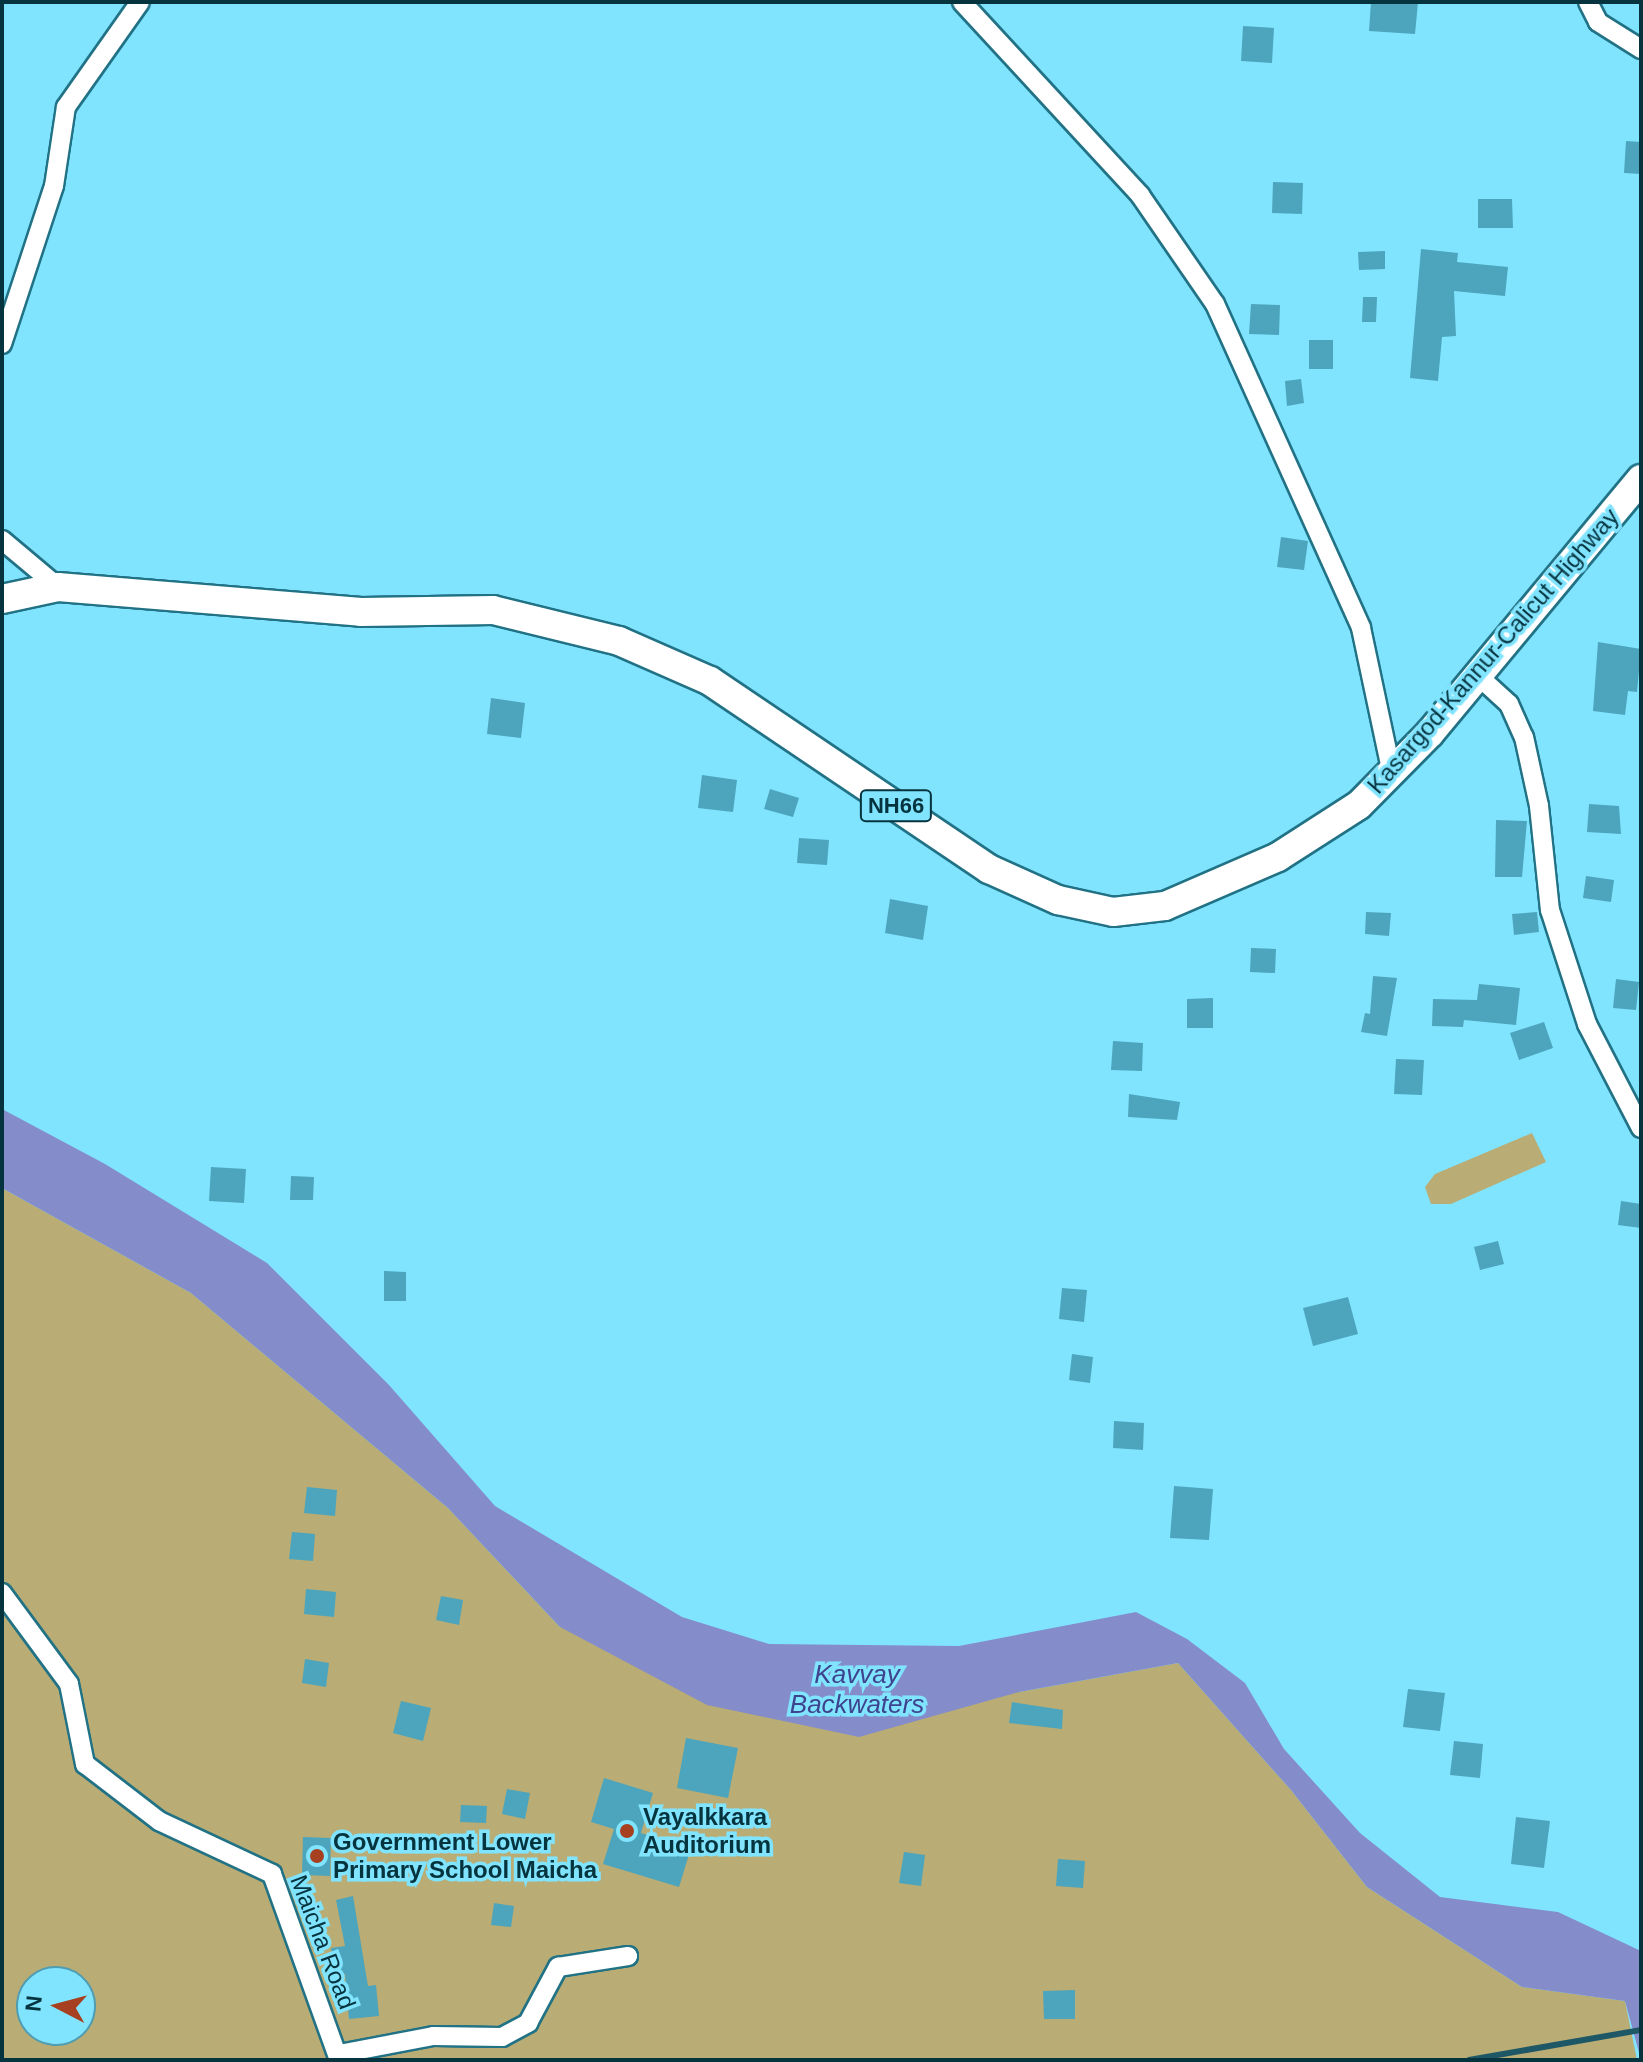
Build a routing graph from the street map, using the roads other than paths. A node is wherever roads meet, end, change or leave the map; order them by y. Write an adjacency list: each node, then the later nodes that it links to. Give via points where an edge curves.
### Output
1 (140, 2): 5 (street, via 66,107 54,186)
2 (962, 2): 11 (street, via 1140,195 1215,304 1361,628)
3 (1588, 2): 4 (street, via 1598,22)
4 (1641, 49)
5 (2, 344)
6 (1641, 479): 10 (highway, Kasargod-Kannur-Calicut Highway / NH66)
7 (2, 540): 8 (street)
8 (58, 587): 9 (highway, Kasargod-Kannur-Calicut Highway / NH66); 11 (highway, Kasargod-Kannur-Calicut Highway / NH66, via 361,612 493,610 619,641 710,681 989,869 1058,900 1113,912 1165,906 1278,857 1359,805)
9 (2, 599)
10 (1475, 673): 11 (highway, Kasargod-Kannur-Calicut Highway / NH66); 12 (street, via 1509,704 1524,737 1539,806 1550,910 1587,1024)
11 (1392, 774)
12 (1641, 1128)
13 (2, 1593): 15 (street, Maicha Road, via 69,1684 85,1764 159,1821 272,1874)
14 (628, 1956): 15 (street, via 558,1967 528,2023 502,2037 433,2036)
15 (339, 2057)

